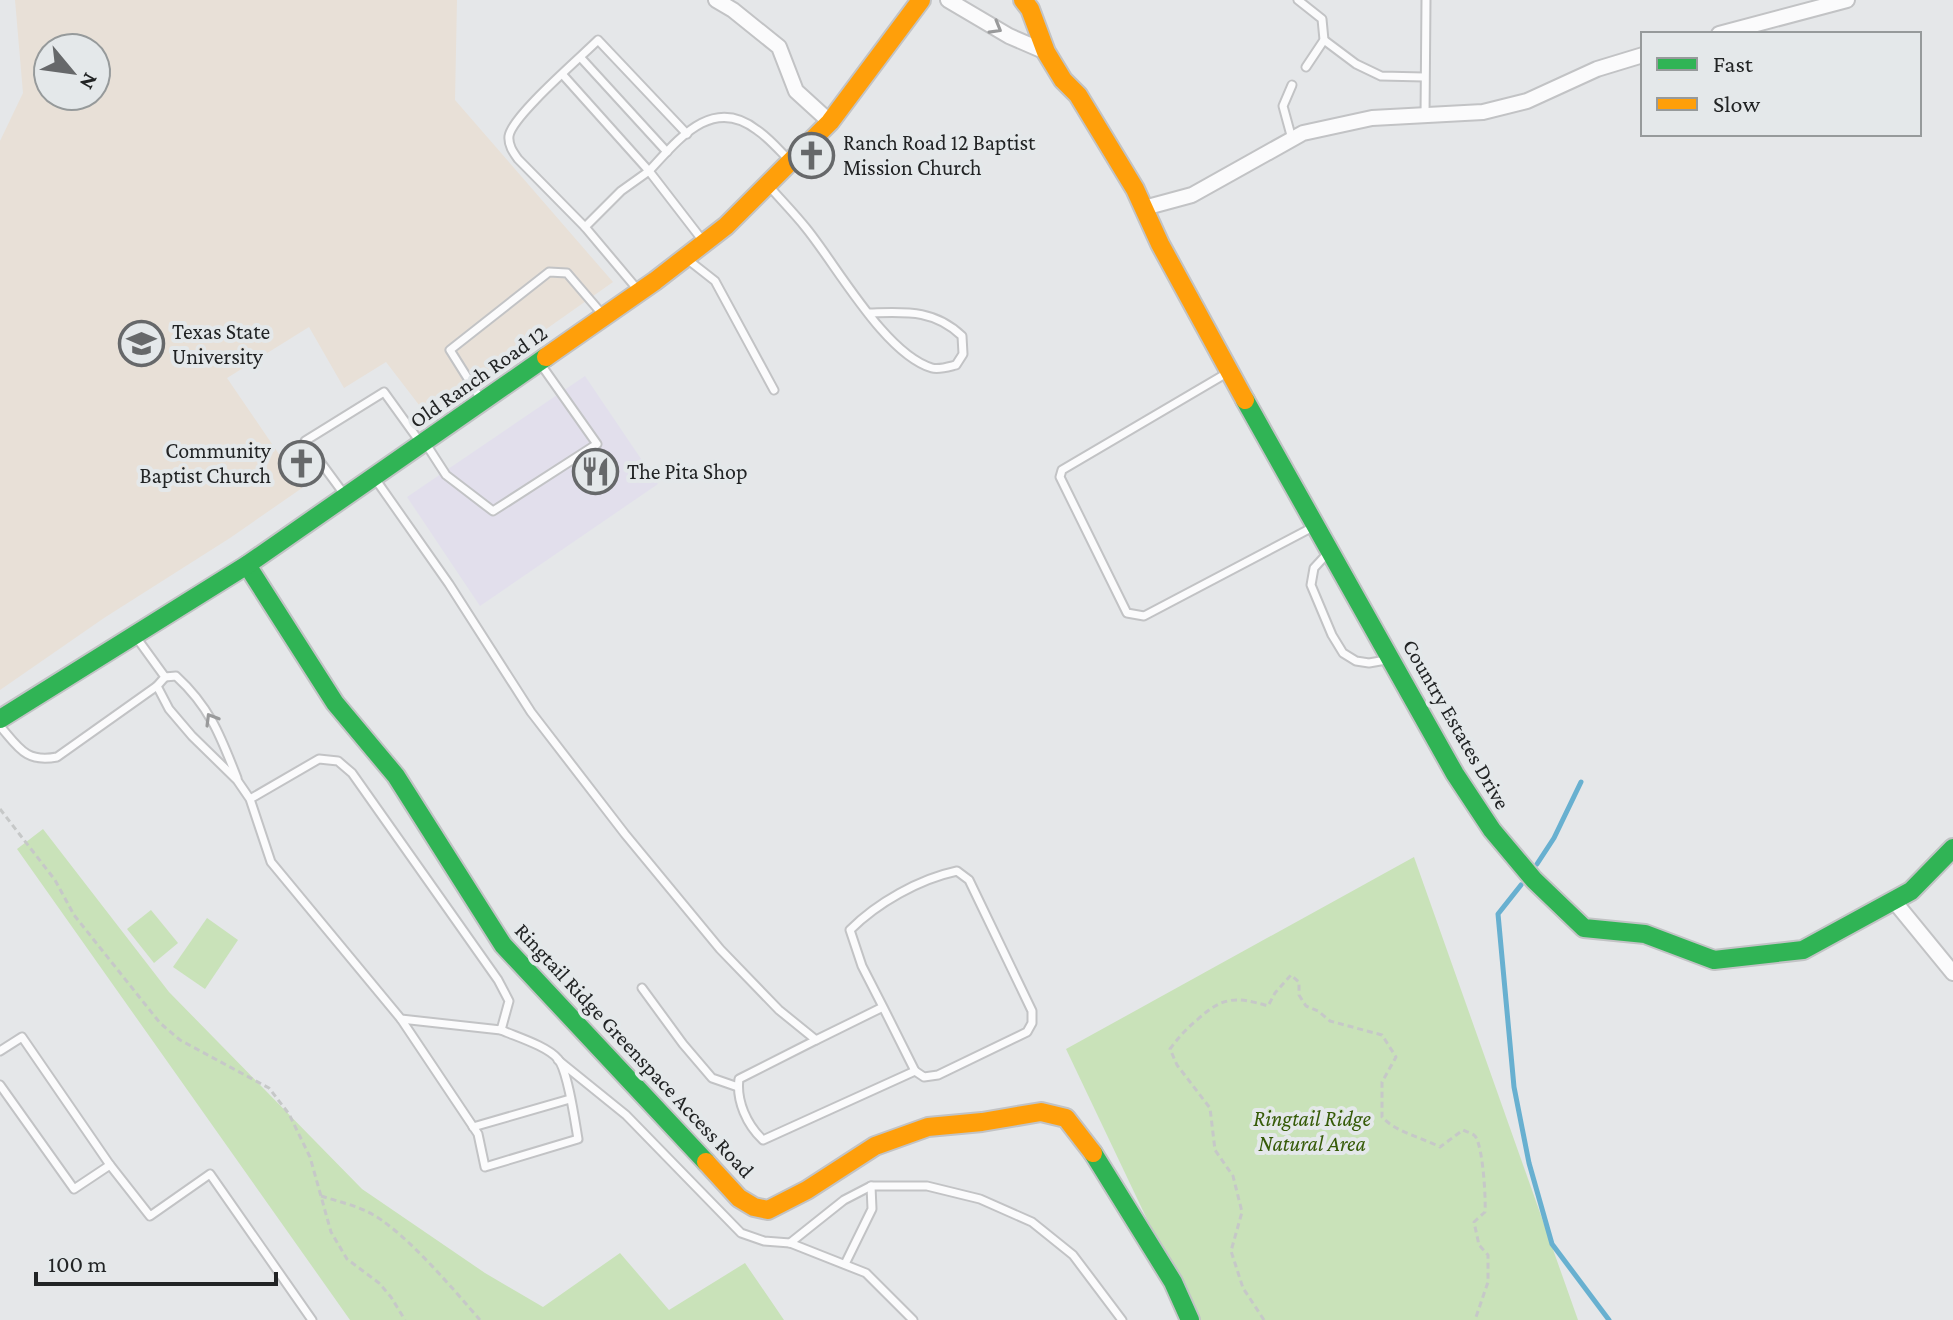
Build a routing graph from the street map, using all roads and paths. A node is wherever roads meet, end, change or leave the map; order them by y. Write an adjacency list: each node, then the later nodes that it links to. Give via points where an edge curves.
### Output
1 (716, 0): 18 (street, via 779,47 796,91)
2 (921, 0): 18 (street, Old Ranch Road 12)
3 (948, 0): 10 (street, one-way to 10)
4 (1023, 0): 10 (street, Country Estates Drive)
5 (1298, 0): 9 (lane, via 1322,19)
6 (1426, 0): 15 (lane)
7 (1847, 0): 8 (street)
8 (1727, 32)
9 (1324, 40): 13 (lane); 15 (lane, via 1381,76)
10 (1046, 52): 25 (street, Country Estates Drive, via 1078,95)
11 (1641, 56): 17 (street, via 1527,101 1483,112)
12 (581, 58): 14 (lane); 19 (lane, via 598,40); 21 (lane)
13 (1306, 67)
14 (563, 75): 23 (lane); 26 (lane, via 511,129 510,146)
15 (1424, 77): 17 (lane)
16 (1292, 85): 20 (lane, via 1283,106)
17 (1425, 116): 20 (street, via 1372,118)
18 (830, 122): 22 (street, Old Ranch Road 12)
19 (687, 134): 21 (lane); 22 (lane, via 707,119 743,121)
20 (1292, 139): 25 (street, via 1192,195)
21 (667, 152): 23 (lane)
22 (790, 162): 24 (street, Old Ranch Road 12)
23 (649, 171): 26 (lane); 27 (lane)
24 (767, 185): 27 (street, Old Ranch Road 12); 30 (lane)
25 (1144, 208): 33 (street, Country Estates Drive)
26 (585, 227): 29 (lane)
27 (705, 242): 28 (street, Old Ranch Road 12)
28 (685, 258): 29 (street, Old Ranch Road 12); 34 (lane, via 715,281)
29 (639, 292): 31 (street, Old Ranch Road 12)
30 (870, 313): 30 (lane, via 908,356 934,369 956,365 963,354 962,336 949,323 913,312)
31 (605, 316): 32 (street, Old Ranch Road 12); 35 (lane, via 567,273 549,272 450,350)
32 (540, 363): 35 (street, Old Ranch Road 12); 36 (lane, via 597,444 493,511 446,475)
33 (1229, 372): 39 (street, Country Estates Drive); 39 (lane, via 1062,470 1060,477 1127,613 1144,616)
34 (774, 390)
35 (483, 403): 36 (street, Old Ranch Road 12)
36 (423, 443): 37 (street, Old Ranch Road 12); 38 (lane, via 384,392 305,441)
37 (375, 478): 38 (street, Old Ranch Road 12); 58 (lane, via 531,712 625,834 720,949)
38 (347, 497): 41 (street, Old Ranch Road 12)
39 (1315, 526): 40 (street, Country Estates Drive)
40 (1330, 551): 43 (street, Country Estates Drive); 43 (lane, via 1314,568 1311,585 1332,635 1343,653 1356,661)
41 (247, 565): 42 (street, Old Ranch Road 12); 76 (street, Ringtail Ridge Greenspace Access Road, via 335,703 396,776 503,945 739,1198 768,1210 875,1146 928,1127 1041,1112 1066,1118 1173,1282)
42 (135, 635): 44 (lane); 46 (street, Old Ranch Road 12)
43 (1392, 659): 52 (street, Country Estates Drive, via 1492,830 1584,928 1645,934 1714,960 1803,950)
44 (165, 677): 45 (lane); 48 (lane, one-way to 44, via 217,727 197,695 176,676)
45 (157, 686): 47 (lane, via 57,757 41,760 23,753); 48 (lane, via 169,709)
46 (0, 719)
47 (0, 726)
48 (237, 780): 49 (lane)
49 (250, 799): 56 (lane, via 271,862); 57 (lane, via 319,759 338,761 352,773 498,980 509,1001)
50 (0, 809): 68 (path, via 55,880 74,915 160,1023 180,1040 269,1088 310,1157)
51 (1953, 848): 52 (street, Country Estates Drive)
52 (1894, 901): 53 (street)
53 (1953, 973)
54 (642, 988): 63 (lane, via 712,1078)
55 (883, 1007): 58 (lane); 61 (lane); 61 (lane, via 850,930 887,901 957,871 969,880 1032,1011 1032,1023 1027,1032 938,1075 924,1077)
56 (401, 1019): 57 (lane); 65 (lane)
57 (501, 1030): 60 (lane)
58 (816, 1040): 63 (lane, via 739,1079)
59 (0, 1051): 66 (lane, via 22,1037)
60 (558, 1060): 64 (lane); 69 (lane, via 626,1115 741,1233)
61 (915, 1071): 63 (lane, via 763,1140 753,1130)
62 (0, 1085): 66 (lane, via 74,1189)
63 (738, 1087)
64 (570, 1099): 65 (lane); 65 (lane, via 578,1139 485,1167)
65 (473, 1127)
66 (110, 1165): 71 (lane, via 150,1216 210,1174)
67 (871, 1186): 69 (lane, via 844,1200); 70 (lane, via 872,1209); 75 (lane, via 927,1186 980,1199 1032,1222 1073,1255)
68 (321, 1196): 72 (path, via 331,1232 347,1259 379,1283); 73 (path, via 370,1213 391,1229)
69 (790, 1243): 70 (lane)
70 (845, 1264): 74 (lane, via 866,1273)
71 (312, 1320)
72 (405, 1320)
73 (480, 1320)
74 (913, 1320)
75 (1122, 1320)
76 (1190, 1320)
77 (1264, 1320): 78 (path, via 1243,1288 1231,1251 1242,1212 1233,1176 1215,1150 1210,1108 1170,1049 1215,1003 1251,1001 1268,1006 1291,975 1299,982 1306,1006 1330,1021 1382,1035 1396,1057 1382,1082 1382,1117 1392,1128 1440,1147 1463,1130 1480,1147 1485,1212 1474,1222 1479,1245 1488,1255 1488,1282)
78 (1475, 1320)

